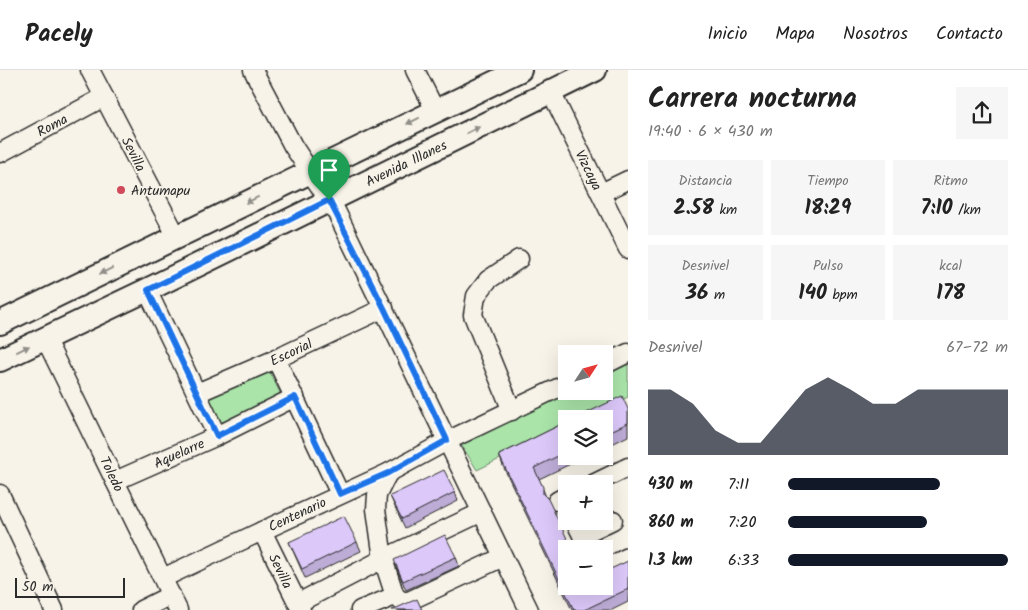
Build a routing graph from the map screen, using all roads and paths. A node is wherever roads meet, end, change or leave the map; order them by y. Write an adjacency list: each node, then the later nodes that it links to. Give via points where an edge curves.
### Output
1 (90, 70): 7 (street, Sevilla)
2 (253, 70): 10 (street)
3 (415, 70): 8 (street)
4 (520, 70): 8 (main road)
5 (595, 70): 6 (main road, Avenida Illanes)
6 (551, 92): 12 (street, Vizcaya); 13 (main road, Avenida Illanes, one-way to 6)
7 (104, 97): 9 (street, Roma); 14 (street, Sevilla)
8 (436, 110): 10 (main road, one-way to 10)
9 (0, 153)
10 (309, 172): 13 (street); 14 (main road, one-way to 14)
11 (628, 180): 12 (street)
12 (601, 194): 15 (street, Vizcaya)
13 (329, 200): 17 (main road, Avenida Illanes); 18 (street)
14 (177, 237): 19 (main road, one-way to 19)
15 (628, 249)
16 (519, 258): 28 (street, via 488,280 476,296 473,315)
17 (148, 290): 20 (main road, Avenida Illanes); 26 (street)
18 (384, 308): 22 (street, Escorial); 30 (street)
19 (0, 323)
20 (45, 338): 23 (main road, Avenida Illanes, one-way to 20); 34 (street, Toledo)
21 (628, 353): 24 (street)
22 (276, 359): 26 (street, Escorial); 27 (street)
23 (0, 360)
24 (613, 360)
25 (558, 388): 28 (street, Centenario)
26 (197, 393): 29 (street)
27 (295, 397): 29 (street, Aquelarre); 36 (street)
28 (512, 411): 30 (street, Centenario)
29 (217, 436): 34 (street, Aquelarre)
30 (447, 440): 32 (street, Centenario); 37 (street)
31 (628, 468): 33 (street)
32 (388, 473): 36 (street, Centenario); 41 (street, via 377,495 376,509)
33 (613, 475)
34 (115, 481): 43 (street, Toledo)
35 (0, 494): 47 (street)
36 (340, 494): 38 (street, Centenario)
37 (482, 512): 39 (street); 41 (street)
38 (262, 531): 43 (street, Centenario); 46 (street, Sevilla)
39 (503, 557): 44 (street, via 409,601 402,601); 50 (street)
40 (628, 557): 42 (street)
41 (383, 559): 44 (street); 46 (street)
42 (613, 564)
43 (163, 578): 45 (street, Toledo)
44 (396, 596): 49 (street)
45 (175, 603): 48 (street)
46 (300, 606)
47 (54, 610)
48 (141, 610)
49 (360, 610)
50 (529, 610)

